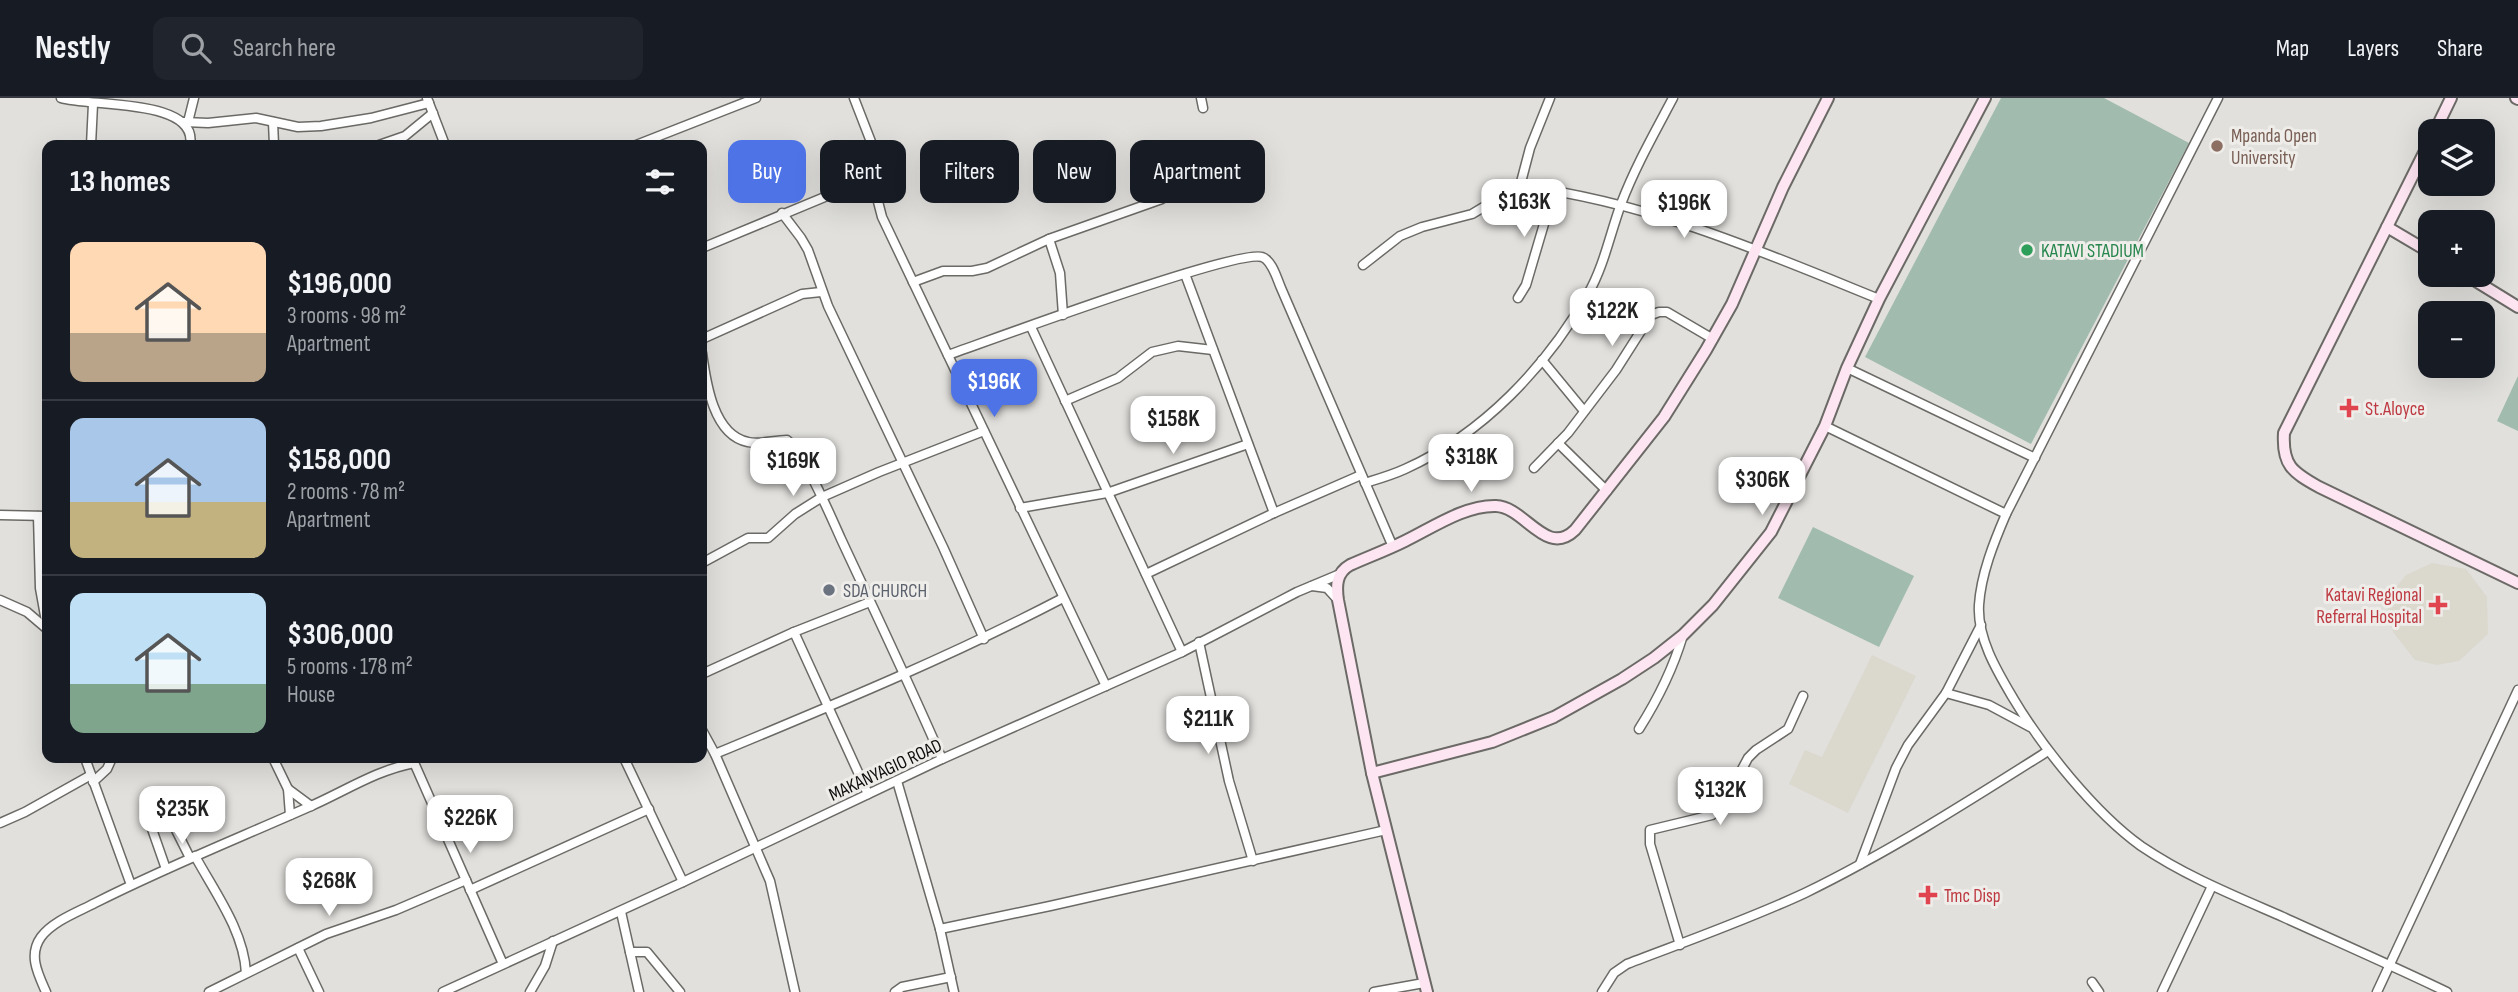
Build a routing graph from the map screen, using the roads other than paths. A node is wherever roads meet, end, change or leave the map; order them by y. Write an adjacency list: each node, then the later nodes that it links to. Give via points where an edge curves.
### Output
1 (61, 98): 13 (street)
2 (194, 98): 17 (street)
3 (755, 98): 24 (street)
4 (854, 98): 25 (street)
5 (1201, 98): 14 (street)
6 (1550, 98): 27 (street)
7 (1673, 98): 32 (street)
8 (1828, 98): 38 (street)
9 (1985, 98): 45 (street)
10 (2218, 98): 62 (street)
11 (2451, 98): 16 (street)
12 (428, 101): 15 (street); 18 (street, via 371,118 321,126)
13 (93, 104): 17 (street, via 150,109); 19 (street)
14 (1203, 108)
15 (433, 113): 22 (street); 23 (street)
16 (2441, 119)
17 (186, 122): 18 (street, via 244,118); 20 (street)
18 (273, 122): 21 (street)
19 (91, 140)
20 (191, 140)
21 (274, 140)
22 (393, 140)
23 (443, 140)
24 (649, 140)
25 (870, 140)
26 (2418, 166): 34 (street)
27 (1520, 186): 28 (street); 39 (street, via 1508,201 1492,202 1472,214 1400,236)
28 (1554, 190): 32 (street); 44 (street)
29 (820, 200): 33 (street)
30 (878, 203): 41 (street)
31 (1150, 203): 35 (street)
32 (1621, 204): 38 (street); 53 (street, via 1588,293)
33 (782, 214): 37 (street); 43 (street, via 808,250)
34 (2388, 227): 36 (street); 79 (street, via 2284,433 2283,452 2294,473 2319,487)
35 (1049, 239): 41 (street, via 987,268 943,271); 47 (street, via 1060,273)
36 (2418, 245)
37 (707, 246)
38 (1755, 249): 45 (street); 50 (street)
39 (1363, 265)
40 (1185, 274): 47 (street); 51 (street); 65 (street, via 1249,257 1268,260)
41 (913, 282): 52 (street)
42 (2486, 287): 46 (street)
43 (821, 292): 49 (street, via 802,294); 63 (street)
44 (1518, 298)
45 (1879, 299): 54 (street)
46 (2518, 307)
47 (1063, 315): 48 (street)
48 (1031, 327): 52 (street); 56 (street)
49 (707, 337)
50 (1713, 339): 57 (street, via 1667,312 1651,316); 66 (street, via 1664,417)
51 (1213, 350): 56 (street, via 1178,346 1152,352 1118,378); 61 (street)
52 (948, 355): 59 (street)
53 (1542, 360): 57 (street); 65 (street, via 1507,399 1450,443 1402,471)
54 (1847, 368): 58 (street); 62 (street)
55 (707, 382): 68 (street, via 716,411 736,438 763,444 789,442)
56 (1065, 401): 67 (street)
57 (1584, 411): 60 (street)
58 (1825, 426): 71 (street); 89 (street, via 1766,540)
59 (984, 431): 63 (street); 69 (street)
60 (1558, 443): 64 (street); 66 (street)
61 (1248, 444): 67 (street); 70 (street)
62 (2035, 458): 71 (street)
63 (902, 463): 68 (street); 90 (street)
64 (1534, 468)
65 (1363, 479): 70 (street); 75 (street)
66 (1607, 491): 75 (street, via 1563,538 1549,537 1504,506 1483,506)
67 (1107, 493): 69 (street); 77 (street)
68 (822, 497): 76 (street, via 768,538 748,538); 85 (street)
69 (1020, 508): 81 (street)
70 (1274, 513): 77 (street)
71 (2006, 514): 87 (street, via 1985,574)
72 (0, 515): 73 (street)
73 (42, 516)
74 (42, 540): 82 (street)
75 (1393, 547): 78 (street)
76 (707, 560)
77 (1146, 574): 92 (street)
78 (1340, 574): 80 (street, MAKANYAGIO ROAD); 84 (street)
79 (2518, 583)
80 (1309, 586): 84 (street, via 1325,587); 91 (street, MAKANYAGIO ROAD)
81 (1063, 598): 90 (street); 95 (street)
82 (42, 599)
83 (0, 600): 86 (street)
84 (1339, 600): 112 (street)
85 (870, 602): 88 (street); 94 (street)
86 (42, 624)
87 (1980, 625): 97 (street); 100 (street, via 1997,670)
88 (794, 632): 93 (street); 99 (street)
89 (1683, 635): 101 (street, via 1664,687); 112 (street, via 1622,680 1553,718 1492,742)
90 (984, 639): 94 (street)
91 (1199, 642): 92 (street, MAKANYAGIO ROAD); 124 (street, via 1229,781)
92 (1182, 652): 95 (street, MAKANYAGIO ROAD)
93 (707, 672)
94 (906, 675): 99 (street); 105 (street)
95 (1106, 686): 105 (street, MAKANYAGIO ROAD)
96 (2518, 690): 139 (street)
97 (1946, 692): 100 (street, via 1989,705); 125 (street, via 1896,768)
98 (1803, 696): 135 (street, via 1788,729 1748,758 1722,807 1712,816 1650,830 1650,844)
99 (828, 708): 104 (street); 116 (street)
100 (2032, 728): 103 (street)
101 (1639, 729)
102 (707, 739): 104 (street)
103 (2048, 751): 125 (street); 130 (street, via 2106,816 2141,845)
104 (715, 754): 122 (street)
105 (942, 759): 114 (street, MAKANYAGIO ROAD)
106 (87, 763): 113 (street)
107 (110, 763): 113 (street)
108 (275, 763): 115 (street)
109 (394, 763): 117 (street)
110 (414, 763): 127 (street)
111 (626, 763): 118 (street)
112 (1372, 773): 121 (street)
113 (92, 778): 120 (street); 129 (street)
114 (897, 781): 116 (street, MAKANYAGIO ROAD); 133 (street)
115 (288, 789): 117 (street); 119 (street)
116 (868, 794): 122 (street, MAKANYAGIO ROAD)
117 (312, 806): 119 (street)
118 (649, 809): 128 (street); 131 (street)
119 (290, 815): 123 (street)
120 (0, 823)
121 (1385, 830): 124 (street); 143 (street)
122 (757, 848): 128 (street, MAKANYAGIO ROAD); 151 (street, via 770,881)
123 (193, 857): 126 (street); 126 (street, via 171,820 158,823 152,830); 140 (street, via 239,940)
124 (1253, 861): 133 (street)
125 (1860, 864): 135 (street, via 1748,919)
126 (166, 869): 129 (street)
127 (466, 880): 131 (street); 136 (street)
128 (683, 882): 132 (street, MAKANYAGIO ROAD)
129 (131, 885): 144 (street, via 47,930 34,956)
130 (2212, 886): 139 (street); 157 (street)
131 (470, 890): 138 (street)
132 (621, 912): 134 (street, MAKANYAGIO ROAD); 137 (street)
133 (940, 929): 141 (street)
134 (553, 941): 138 (street, MAKANYAGIO ROAD); 148 (street)
135 (1680, 945): 155 (street, via 1627,964 1614,973)
136 (298, 947): 140 (street); 146 (street)
137 (630, 952): 149 (street); 150 (street, via 647,952)
138 (503, 964): 147 (street, MAKANYAGIO ROAD)
139 (2389, 964): 158 (street); 159 (street)
140 (246, 973): 145 (street)
141 (951, 977): 152 (street); 153 (street)
142 (2092, 982): 156 (street)
143 (1425, 988): 154 (street)
144 (46, 992)
145 (209, 992)
146 (319, 992)
147 (443, 992)
148 (530, 992)
149 (639, 992)
150 (680, 992)
151 (795, 992)
152 (895, 992)
153 (954, 992)
154 (1374, 992)
155 (1602, 992)
156 (2099, 992)
157 (2162, 992)
158 (2377, 992)
159 (2447, 992)

